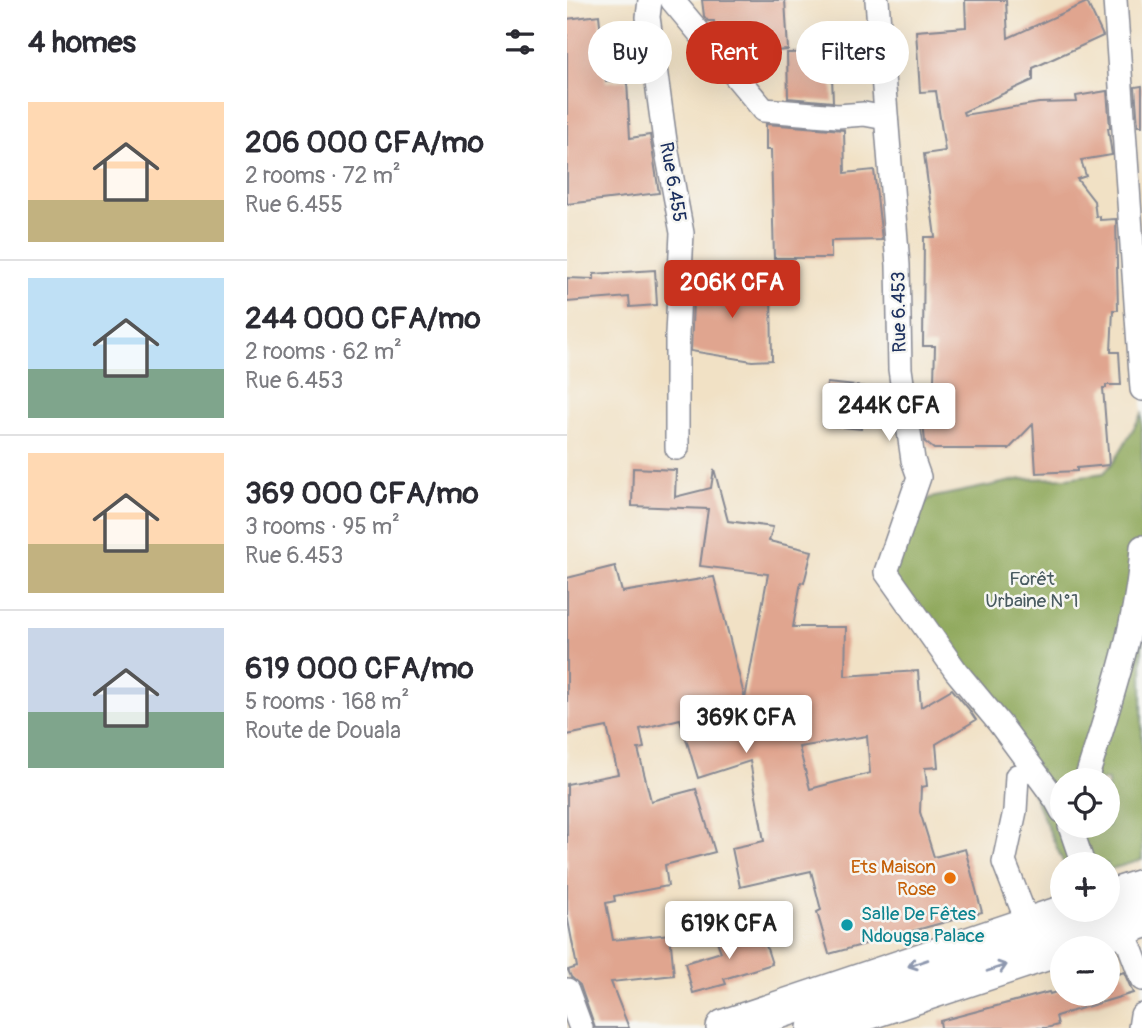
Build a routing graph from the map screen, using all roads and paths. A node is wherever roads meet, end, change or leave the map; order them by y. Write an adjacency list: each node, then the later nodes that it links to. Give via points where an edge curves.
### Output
1 (650, 0): 7 (street, Rue 6.455, via 648,17 663,127 682,233)
2 (672, 0): 5 (street, via 764,110)
3 (877, 0): 5 (street, Rue 6.453)
4 (1115, 0): 6 (street)
5 (886, 118): 11 (street, Rue 6.453, via 898,265 900,369 919,477 886,572)
6 (1142, 389)
7 (677, 448)
8 (1142, 547): 9 (street, via 1140,580 1118,677)
9 (1090, 768)
10 (1017, 776): 15 (street, via 1005,862)
11 (1050, 792)
12 (1142, 888): 13 (main road)
13 (1124, 915): 16 (street); 21 (main road, one-way to 13)
14 (1050, 919): 15 (main road)
15 (1029, 926): 20 (main road, one-way to 20)
16 (1142, 979)
17 (567, 990): 19 (street)
18 (1142, 1015): 22 (street)
19 (581, 1028)
20 (725, 1028)
21 (816, 1028)
22 (1140, 1028)

